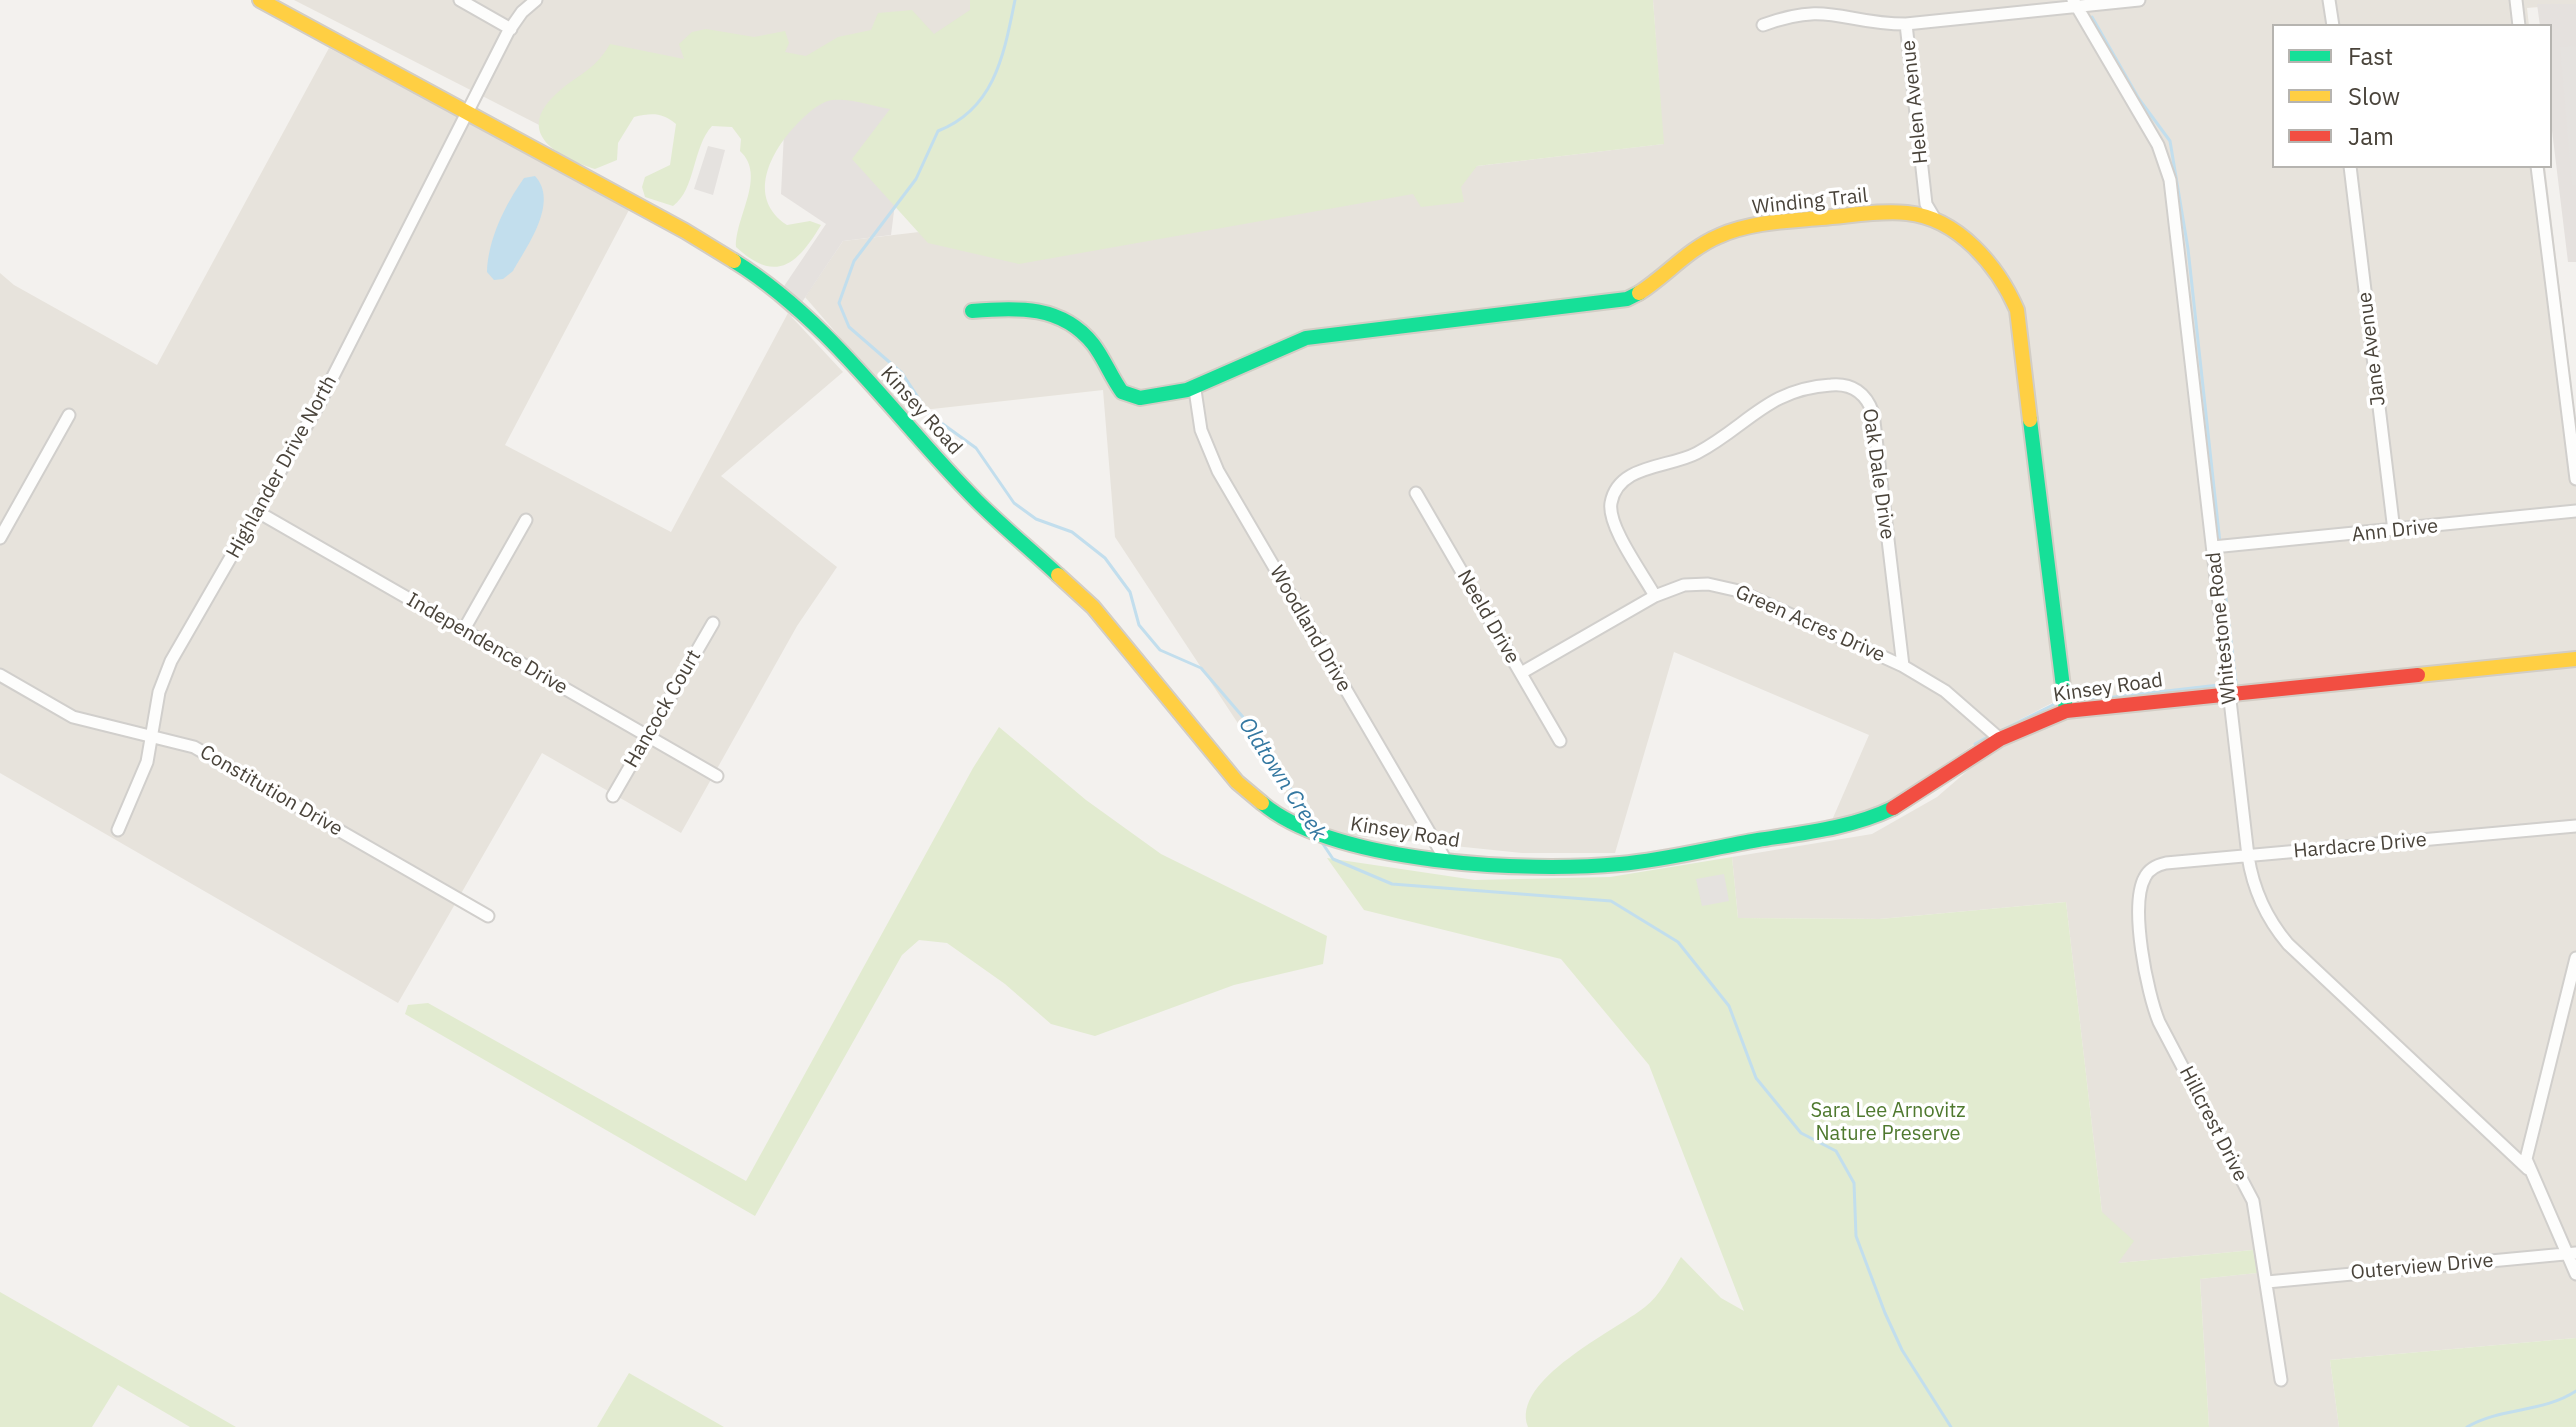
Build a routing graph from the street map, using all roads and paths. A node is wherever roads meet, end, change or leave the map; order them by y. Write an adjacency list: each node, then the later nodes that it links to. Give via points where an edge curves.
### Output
1 (260, 0): 13 (street, Kinsey Road)
2 (460, 0): 12 (street)
3 (536, 0): 12 (street, Highlander Drive North)
4 (2139, 0): 7 (street, Helen Avenue)
5 (2329, 0): 9 (street)
6 (2516, 0): 10 (street)
7 (2074, 3): 8 (street, Helen Avenue); 27 (street, Whitestone Road, via 2153,135 2170,180)
8 (1906, 24): 11 (street, via 1814,10); 16 (street, Helen Avenue, via 1926,204)
9 (2333, 24)
10 (2519, 24)
11 (1763, 25)
12 (511, 29): 13 (street, Highlander Drive North)
13 (470, 112): 23 (street, Highlander Drive North); 46 (street, Kinsey Road, via 709,245 791,304 977,501 1093,607 1237,782 1270,810 1335,842)
14 (2350, 168): 25 (street, Jane Avenue)
15 (2537, 168): 20 (street)
16 (1935, 219): 18 (street, Winding Trail, via 1903,212 1735,231 1704,243 1650,288 1627,299 1306,338 1263,353); 36 (street, via 1994,267 2017,310)
17 (972, 311): 18 (street, via 1029,307 1061,316 1091,340 1119,389 1131,397)
18 (1195, 390): 46 (street, Woodland Drive, via 1201,430 1218,471)
19 (69, 415): 26 (street)
20 (2576, 479)
21 (1416, 493): 33 (street, Neeld Drive)
22 (2576, 511): 25 (street, Ann Drive)
23 (258, 512): 30 (street, Independence Drive); 37 (street, Highlander Drive North, via 171,661)
24 (526, 520): 30 (street)
25 (2394, 531): 27 (street, Ann Drive)
26 (0, 538)
27 (2213, 547): 35 (street, Whitestone Road)
28 (1655, 596): 32 (street, Green Acres Drive, via 1684,585 1724,586); 32 (street, Oak Dale Drive, via 1612,520 1611,500 1621,482 1696,454 1783,394 1813,386 1849,386 1865,396 1873,413); 33 (street, Green Acres Drive)
29 (713, 623): 38 (street, Hancock Court)
30 (463, 631): 38 (street, Independence Drive)
31 (2576, 659): 35 (street, Kinsey Road)
32 (1903, 666): 39 (street, Green Acres Drive, via 1945,691)
33 (1521, 673): 40 (street, Neeld Drive)
34 (0, 675): 37 (street, Constitution Drive, via 73,717)
35 (2229, 694): 36 (street, Kinsey Road); 45 (street, Whitestone Road)
36 (2066, 711): 39 (street, Kinsey Road)
37 (152, 734): 44 (street, Highlander Drive North, via 136,794); 48 (street, Constitution Drive, via 194,747)
38 (648, 737): 41 (street, Independence Drive); 42 (street, Hancock Court)
39 (2000, 739): 46 (street, Kinsey Road, via 1910,800 1849,824 1592,868 1539,869)
40 (1560, 741)
41 (717, 776)
42 (613, 796)
43 (2576, 826): 45 (street, Hardacre Drive)
44 (118, 830)
45 (2248, 856): 47 (street, Hardacre Drive, via 2166,863); 50 (street, Whitestone Road, via 2261,902 2288,944)
46 (1445, 859)
47 (2147, 874): 53 (street, Hillcrest Drive, via 2140,915 2149,995 2253,1201)
48 (488, 916)
49 (2576, 958): 50 (street, via 2527,1155)
50 (2528, 1169): 51 (street)
51 (2571, 1254): 52 (street); 53 (street, Outerview Drive)
52 (2576, 1274)
53 (2267, 1282): 54 (street, Hillcrest Drive)
54 (2281, 1380)

